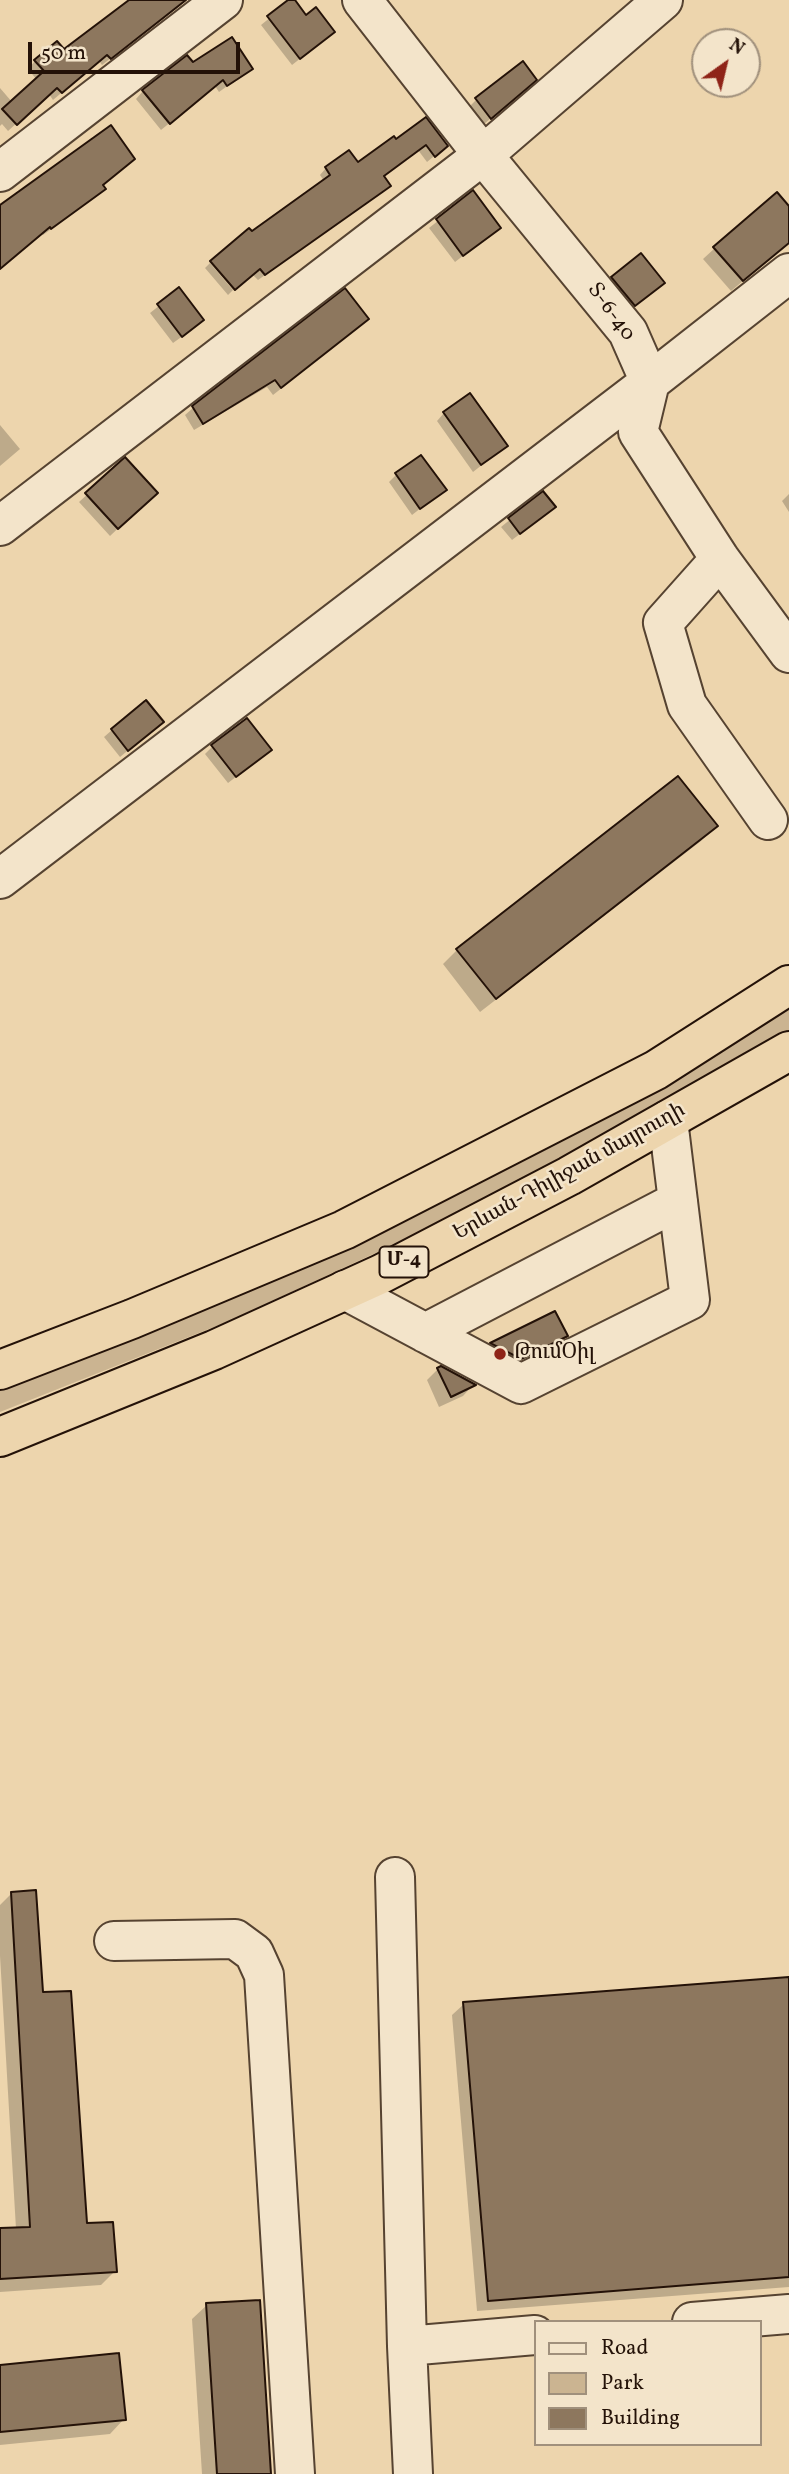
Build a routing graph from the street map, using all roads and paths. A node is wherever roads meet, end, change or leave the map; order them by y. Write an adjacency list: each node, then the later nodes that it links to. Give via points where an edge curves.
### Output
1 (223, 0): 5 (street)
2 (362, 0): 4 (street, Տ-6-40 / Տ-6-40)
3 (663, 0): 4 (street)
4 (483, 155): 7 (street, Տ-6-40 / Տ-6-40, via 628,332); 8 (street)
5 (0, 172)
6 (789, 274): 7 (street)
7 (650, 382): 9 (street, via 638,432); 12 (street)
8 (0, 526)
9 (720, 559): 10 (street); 11 (street, via 663,623 687,705)
10 (789, 653)
11 (768, 820)
12 (0, 878)
13 (789, 985): 19 (highway, Մ-4, via 656,1070 344,1230)
14 (789, 1051): 15 (highway, Երևան-Դիլիջան մայրուղի / Մ-4)
15 (668, 1119): 16 (street); 17 (highway, Երևան-Դիլիջան մայրուղի / Մ-4, via 569,1176)
16 (678, 1201): 18 (street); 18 (street, via 690,1300 521,1384)
17 (345, 1290): 18 (street); 20 (highway, Երևան-Դիլիջան մայրուղի / Մ-4, via 214,1350)
18 (425, 1333)
19 (0, 1370)
20 (0, 1437)
21 (395, 1877): 26 (street)
22 (114, 1941): 27 (street, via 235,1939 254,1953 264,1975)
23 (789, 2314): 24 (street)
24 (716, 2320)
25 (534, 2335): 26 (street)
26 (407, 2346): 28 (street)
27 (295, 2474)
28 (412, 2474)

